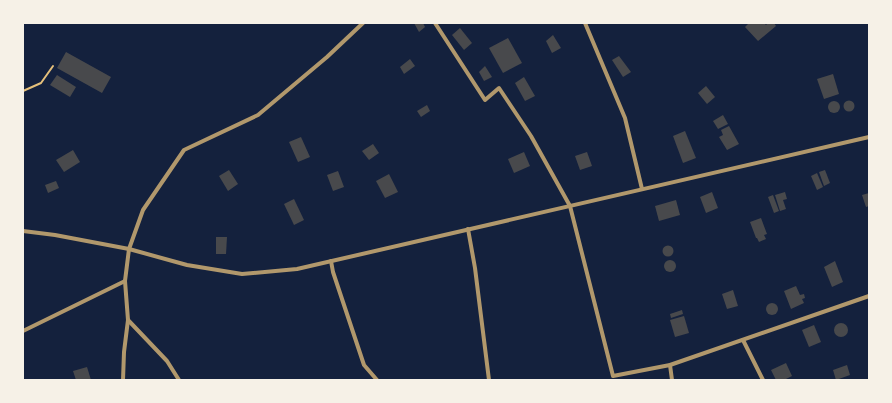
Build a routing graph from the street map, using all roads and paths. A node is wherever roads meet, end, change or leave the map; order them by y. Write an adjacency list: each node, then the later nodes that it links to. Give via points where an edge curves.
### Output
1 (364, 23): 11 (street, via 258,115 184,150 143,210)
2 (435, 23): 8 (street, via 485,100 499,88)
3 (585, 23): 7 (street, via 625,118)
4 (53, 66): 5 (path, via 41,83)
5 (23, 91)
6 (869, 137): 7 (street)
7 (642, 189): 8 (street)
8 (570, 206): 9 (street); 18 (street, via 613,376)
9 (468, 229): 12 (street); 22 (street)
10 (23, 231): 11 (street)
11 (129, 249): 12 (street, via 187,265 242,274 297,269); 13 (street)
12 (331, 261): 21 (street, via 364,365)
13 (125, 281): 15 (street); 16 (street)
14 (869, 296): 17 (street)
15 (128, 320): 19 (street); 20 (street, via 167,361)
16 (23, 331)
17 (743, 340): 18 (street); 24 (street)
18 (670, 365): 23 (street)
19 (123, 380)
20 (179, 380)
21 (377, 380)
22 (489, 380)
23 (672, 380)
24 (763, 380)

